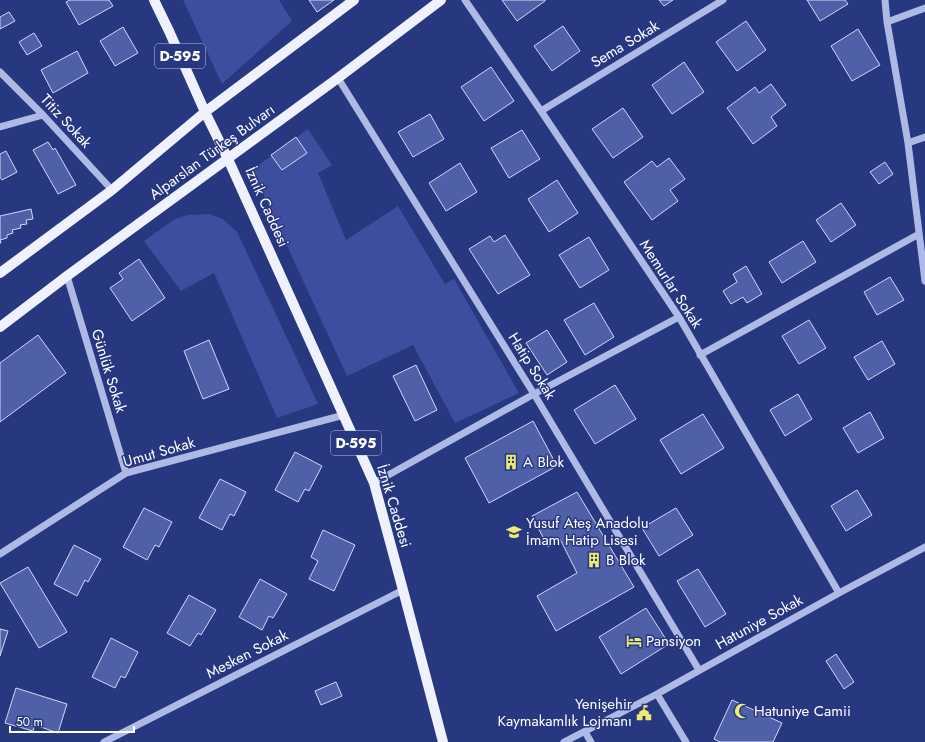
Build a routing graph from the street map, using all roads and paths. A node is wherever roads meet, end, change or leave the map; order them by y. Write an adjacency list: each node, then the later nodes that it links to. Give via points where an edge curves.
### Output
1 (154, 0): 12 (main road, D-595)
2 (441, 0): 10 (main road, Alparslan Türkeş Bulvarı)
3 (466, 0): 11 (street, Memurlar Sokak)
4 (723, 0): 11 (street, Sema Sokak)
5 (885, 0): 8 (street)
6 (347, 2): 12 (main road, Alparslan Türkeş Bulvarı)
7 (925, 8): 8 (street)
8 (887, 22): 16 (street)
9 (0, 72): 13 (street, Titiz Sokak)
10 (338, 78): 17 (main road, Alparslan Türkeş Bulvarı); 26 (street, Hatip Sokak)
11 (541, 111): 23 (street, Memurlar Sokak)
12 (205, 112): 17 (main road, D-595); 18 (main road, Alparslan Türkeş Bulvarı)
13 (43, 115): 14 (street); 18 (street, Titiz Sokak)
14 (0, 127)
15 (925, 137): 16 (street)
16 (908, 143): 19 (street)
17 (228, 159): 21 (main road, Alparslan Türkeş Bulvarı); 27 (main road, İznik Caddesi / D-595)
18 (112, 190): 20 (main road, Alparslan Türkeş Bulvarı)
19 (919, 234): 22 (street); 25 (street)
20 (0, 272)
21 (67, 276): 24 (main road, Alparslan Türkeş Bulvarı); 28 (street, Günlük Sokak)
22 (925, 281)
23 (679, 317): 25 (street, Memurlar Sokak); 26 (street)
24 (0, 327)
25 (700, 355): 33 (street, Memurlar Sokak)
26 (534, 394): 29 (street); 34 (street, Hatip Sokak)
27 (344, 415): 28 (street, Umut Sokak); 29 (main road, İznik Caddesi / D-595)
28 (126, 474): 31 (street, Umut Sokak)
29 (374, 483): 32 (main road, İznik Caddesi / D-595)
30 (925, 546): 33 (street, Hatuniye Sokak)
31 (0, 554)
32 (403, 590): 37 (street, Mesken Sokak); 38 (main road, İznik Caddesi / D-595)
33 (839, 592): 34 (street, Hatuniye Sokak)
34 (699, 670): 35 (street, Hatuniye Sokak)
35 (657, 694): 36 (street, Hatuniye Sokak); 41 (street)
36 (585, 732): 39 (street, Hatuniye Sokak); 40 (street)
37 (104, 742)
38 (443, 742)
39 (564, 742)
40 (591, 742)
41 (686, 742)

